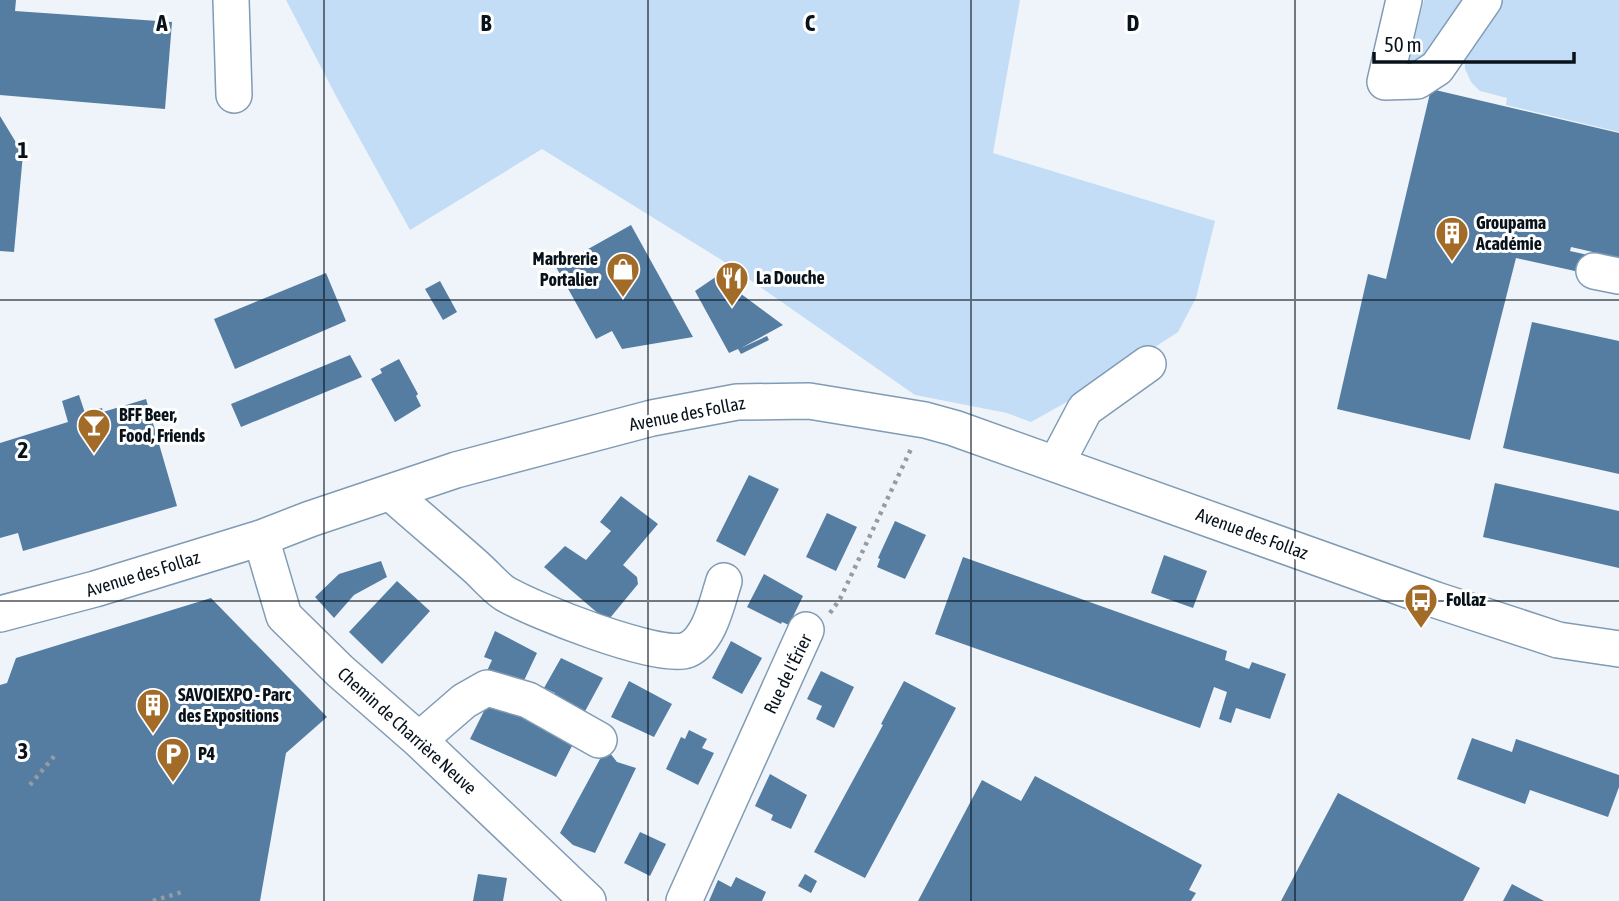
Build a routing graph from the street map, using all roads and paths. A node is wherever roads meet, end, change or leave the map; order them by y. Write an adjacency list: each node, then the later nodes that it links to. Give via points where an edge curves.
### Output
1 (231, 0): 4 (street)
2 (1404, 0): 3 (street, via 1385,82 1418,81 1437,68)
3 (1484, 0)
4 (234, 94)
5 (1148, 364): 7 (street, via 1085,409)
6 (925, 420): 7 (street, Avenue des Follaz); 8 (street, Avenue des Follaz, via 809,401 737,402 639,422 456,470); 14 (path, Rue de l'Érier, via 840,599 828,615)
7 (1056, 464): 12 (street, Avenue des Follaz)
8 (391, 493): 9 (street, Avenue des Follaz); 10 (street, via 503,592 591,631 658,650 687,650 702,637)
9 (261, 538): 11 (street, Avenue des Follaz); 16 (street, Chemin de Charrière Neuve, via 284,616)
10 (724, 581)
11 (0, 614)
12 (1492, 618): 13 (street, Avenue des Follaz, via 1563,617); 15 (street, Avenue des Follaz, via 1558,640)
13 (1619, 625)
14 (806, 630): 23 (street, Rue de l'Érier)
15 (1619, 649)
16 (419, 740): 17 (street, via 464,701 487,688 528,700); 22 (street, Chemin de Charrière Neuve)
17 (599, 740)
18 (56, 754): 19 (path)
19 (30, 785)
20 (185, 891): 21 (path)
21 (153, 901)
22 (588, 901)
23 (684, 901)

